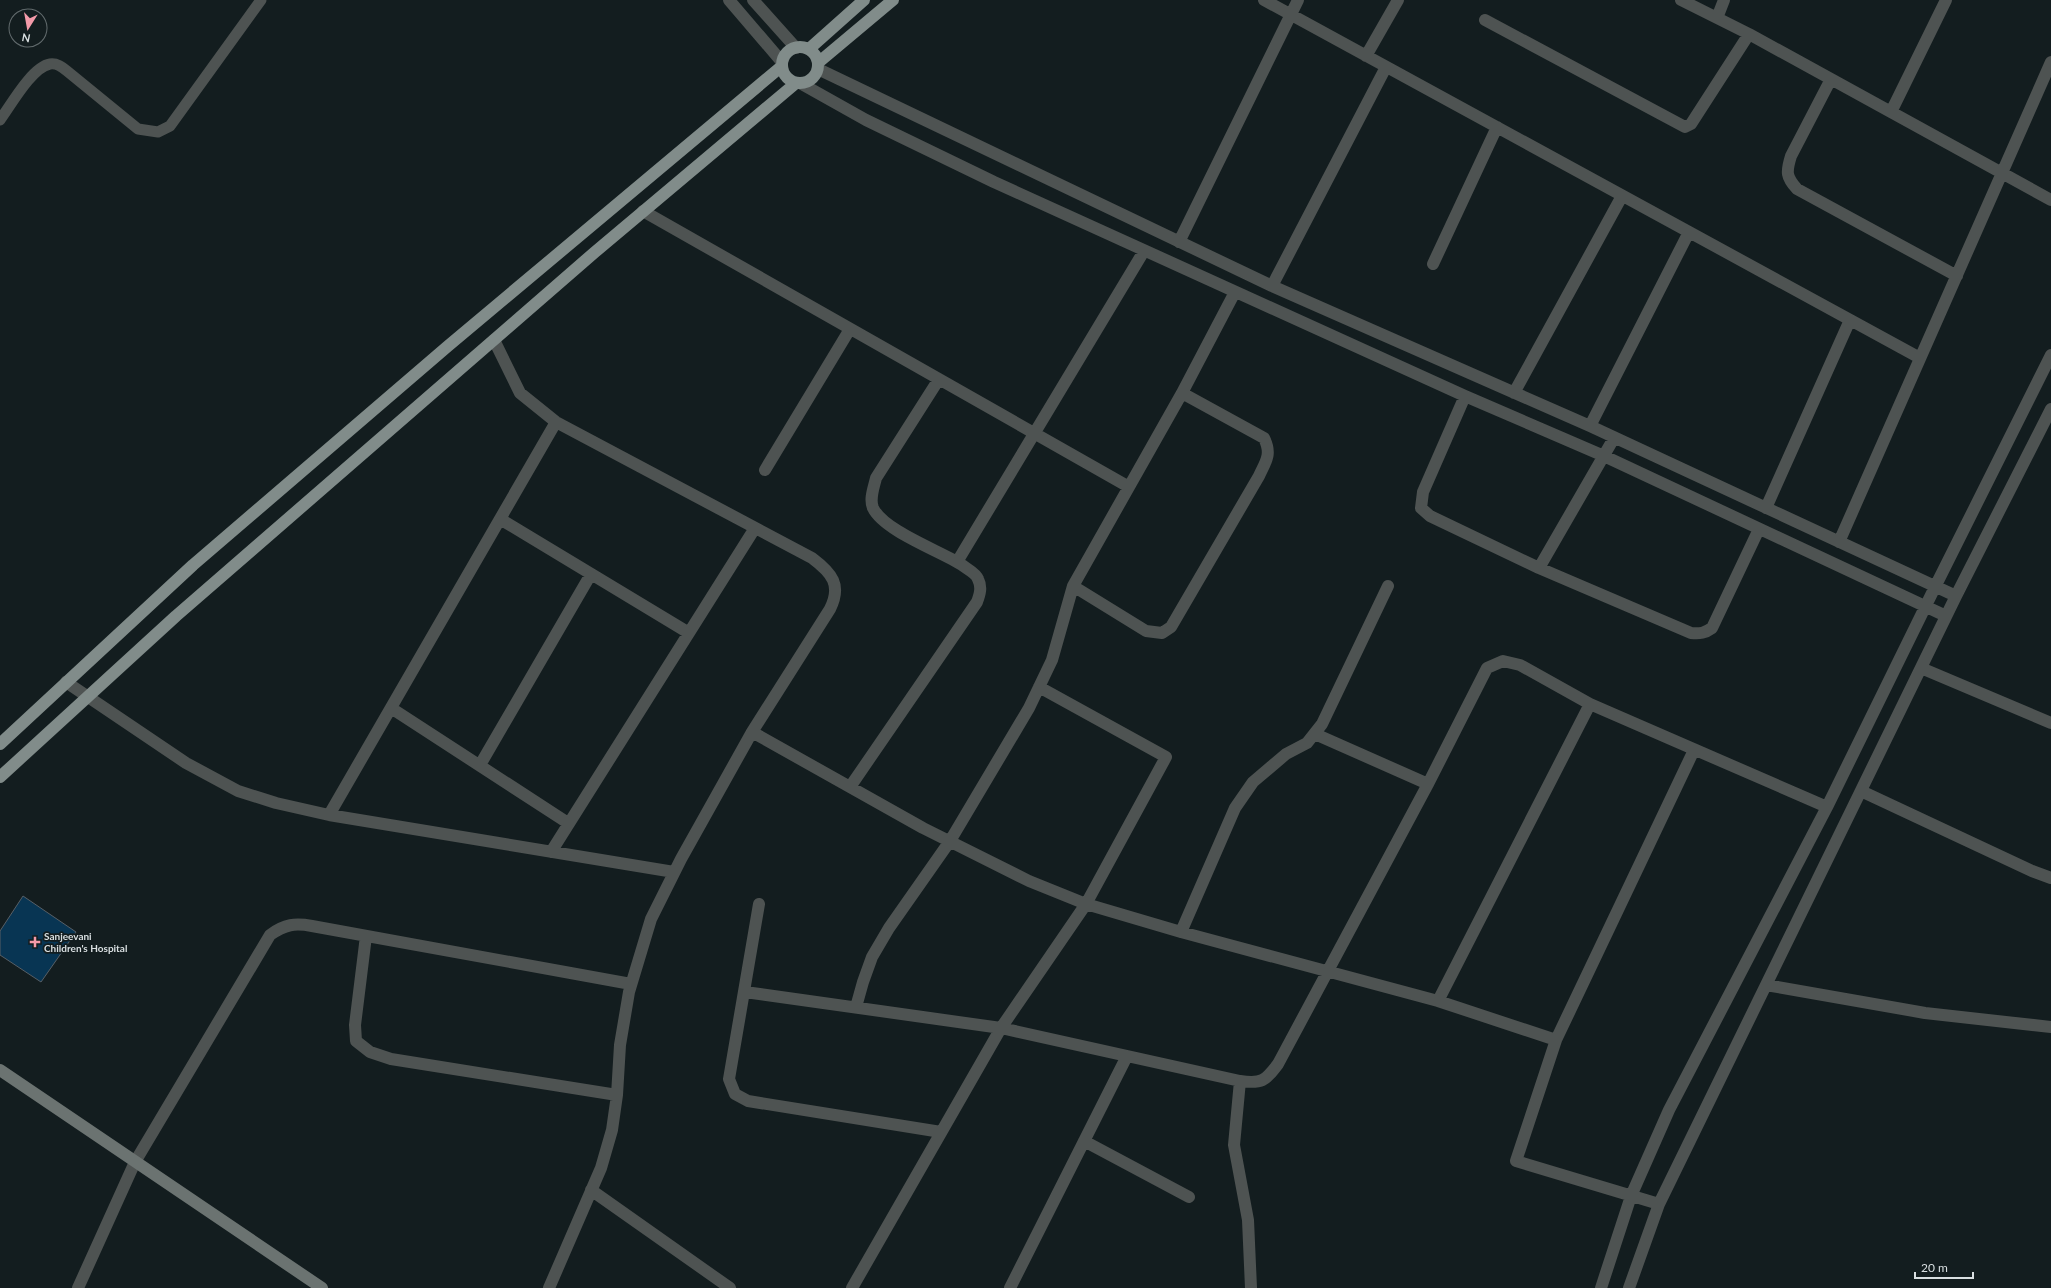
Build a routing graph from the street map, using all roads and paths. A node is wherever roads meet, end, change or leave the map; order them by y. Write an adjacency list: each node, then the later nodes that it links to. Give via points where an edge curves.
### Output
1 (261, 0): 26 (lane, via 170,126 158,132 138,129 59,65 50,64 40,68)
2 (729, 0): 20 (street)
3 (753, 0): 16 (street)
4 (864, 0): 17 (main road)
5 (893, 0): 21 (main road)
6 (1264, 0): 12 (street)
7 (1298, 0): 12 (street)
8 (1398, 0): 18 (street)
9 (1680, 0): 13 (street)
10 (1724, 0): 13 (street)
11 (1946, 0): 25 (street)
12 (1290, 14): 18 (street); 33 (street)
13 (1716, 18): 15 (street)
14 (1485, 20): 15 (street, via 1685,127 1691,124)
15 (1749, 34): 23 (street)
16 (796, 48): 17 (main road); 20 (main road, via 784,56)
17 (808, 49): 21 (main road, via 815,54)
18 (1366, 56): 22 (street)
19 (2051, 62): 28 (street)
20 (782, 64): 24 (main road, via 786,76); 72 (main road, via 224,538)
21 (818, 65): 24 (main road, via 814,77 808,82); 33 (street)
22 (1386, 67): 27 (street); 37 (street)
23 (1831, 79): 25 (street); 36 (street, via 1791,156 1787,168 1789,180 1797,189)
24 (798, 83): 31 (main road); 34 (street, via 866,120)
25 (1891, 112): 28 (street)
26 (0, 120)
27 (1497, 127): 29 (street); 35 (street)
28 (2002, 173): 30 (street); 36 (street)
29 (1622, 196): 32 (street); 45 (street)
30 (2051, 200)
31 (643, 211): 40 (street); 41 (main road)
32 (1689, 232): 39 (street); 50 (street)
33 (1179, 242): 37 (street)
34 (1144, 251): 38 (street); 51 (street)
35 (1433, 264)
36 (1957, 276): 42 (street)
37 (1272, 286): 45 (street)
38 (1235, 292): 46 (street); 47 (street)
39 (1850, 320): 42 (street); 56 (street)
40 (850, 329): 44 (street); 54 (street)
41 (494, 340): 49 (street, via 520,392); 74 (main road, via 176,616)
42 (1920, 358): 60 (street)
43 (2050, 360): 66 (street)
44 (939, 379): 51 (street); 61 (street, via 876,478 872,507 883,520 914,540)
45 (1514, 392): 50 (street)
46 (1182, 393): 55 (street); 64 (street, via 1264,438 1269,447 1267,459 1259,476 1171,627 1162,633 1146,631)
47 (1465, 396): 53 (street); 62 (street, via 1423,492 1421,508 1430,516)
48 (2051, 409): 67 (street)
49 (556, 422): 57 (street); 58 (street)
50 (1590, 426): 52 (street)
51 (1035, 433): 55 (street); 61 (street)
52 (1614, 438): 53 (street); 56 (street)
53 (1604, 456): 59 (street); 62 (street)
54 (765, 470)
55 (1129, 487): 64 (street)
56 (1766, 508): 60 (street)
57 (500, 519): 63 (street); 76 (street)
58 (755, 528): 70 (street); 78 (street, via 812,558 826,569 834,582 836,596)
59 (1759, 529): 62 (street, via 1712,628 1700,634 1691,633); 68 (street)
60 (1839, 542): 66 (street)
61 (957, 562): 85 (street, via 978,577 981,585 977,602)
62 (1539, 568)
63 (591, 574): 70 (street); 82 (street)
64 (1073, 586): 73 (street, via 1052,660)
65 (1388, 586): 79 (street)
66 (1935, 587): 67 (street); 68 (street)
67 (1956, 596): 69 (street)
68 (1925, 607): 69 (street); 87 (street)
69 (1946, 616): 71 (street)
70 (689, 633): 89 (street)
71 (1921, 668): 77 (street); 86 (street)
72 (66, 682): 74 (street); 80 (main road)
73 (1039, 687): 90 (street); 95 (street, via 1166,757)
74 (87, 698): 83 (main road); 88 (street, via 186,763 238,791)
75 (1590, 704): 81 (street); 84 (street, via 1520,665 1502,661 1486,668); 102 (street)
76 (392, 708): 82 (street); 88 (street)
77 (2051, 723)
78 (752, 732): 85 (street); 92 (street)
79 (1315, 734): 84 (street); 96 (street, via 1307,743 1286,754 1253,782 1235,808)
80 (0, 744)
81 (1694, 750): 87 (street); 106 (street)
82 (480, 765): 89 (street)
83 (0, 777)
84 (1428, 784): 98 (street)
85 (850, 787): 90 (street)
86 (1861, 791): 93 (street); 100 (street)
87 (1827, 807): 115 (street, via 1669,1110)
88 (329, 815): 91 (street)
89 (568, 823): 91 (street)
90 (950, 841): 95 (street, via 1029,881); 103 (street, via 889,928 862,982)
91 (551, 852): 92 (street)
92 (674, 872): 99 (street, via 651,919)
93 (2051, 878)
94 (759, 904): 101 (street)
95 (1086, 904): 96 (street); 105 (street)
96 (1181, 932): 98 (street)
97 (366, 936): 99 (street); 110 (street, via 355,1025 356,1041 370,1052 391,1059); 113 (street, via 296,923 282,926 270,935)
98 (1327, 971): 102 (street); 109 (street, via 1278,1064 1266,1079 1255,1083)
99 (631, 984): 110 (street, via 620,1044)
100 (1766, 985): 104 (street, via 1938,1014); 117 (street)
101 (745, 992): 103 (street); 111 (street, via 729,1079 735,1094 748,1101)
102 (1438, 1001): 106 (street)
103 (856, 1007): 105 (street)
104 (2051, 1027)
105 (1001, 1028): 107 (street); 111 (street)
106 (1556, 1040): 115 (street, via 1516,1162)
107 (1127, 1056): 109 (street); 112 (street)
108 (0, 1070): 113 (main road)
109 (1240, 1082): 124 (street, via 1234,1145 1248,1220)
110 (617, 1095): 114 (street, via 612,1130 601,1168)
111 (941, 1132): 122 (street)
112 (1084, 1141): 116 (street); 123 (street)
113 (135, 1162): 118 (street); 119 (main road)
114 (591, 1190): 120 (street); 121 (street)
115 (1631, 1196): 117 (street); 125 (street)
116 (1190, 1197)
117 (1659, 1204): 126 (street)
118 (78, 1288)
119 (322, 1288)
120 (549, 1288)
121 (730, 1288)
122 (852, 1288)
123 (1010, 1288)
124 (1251, 1288)
125 (1601, 1288)
126 (1629, 1288)

